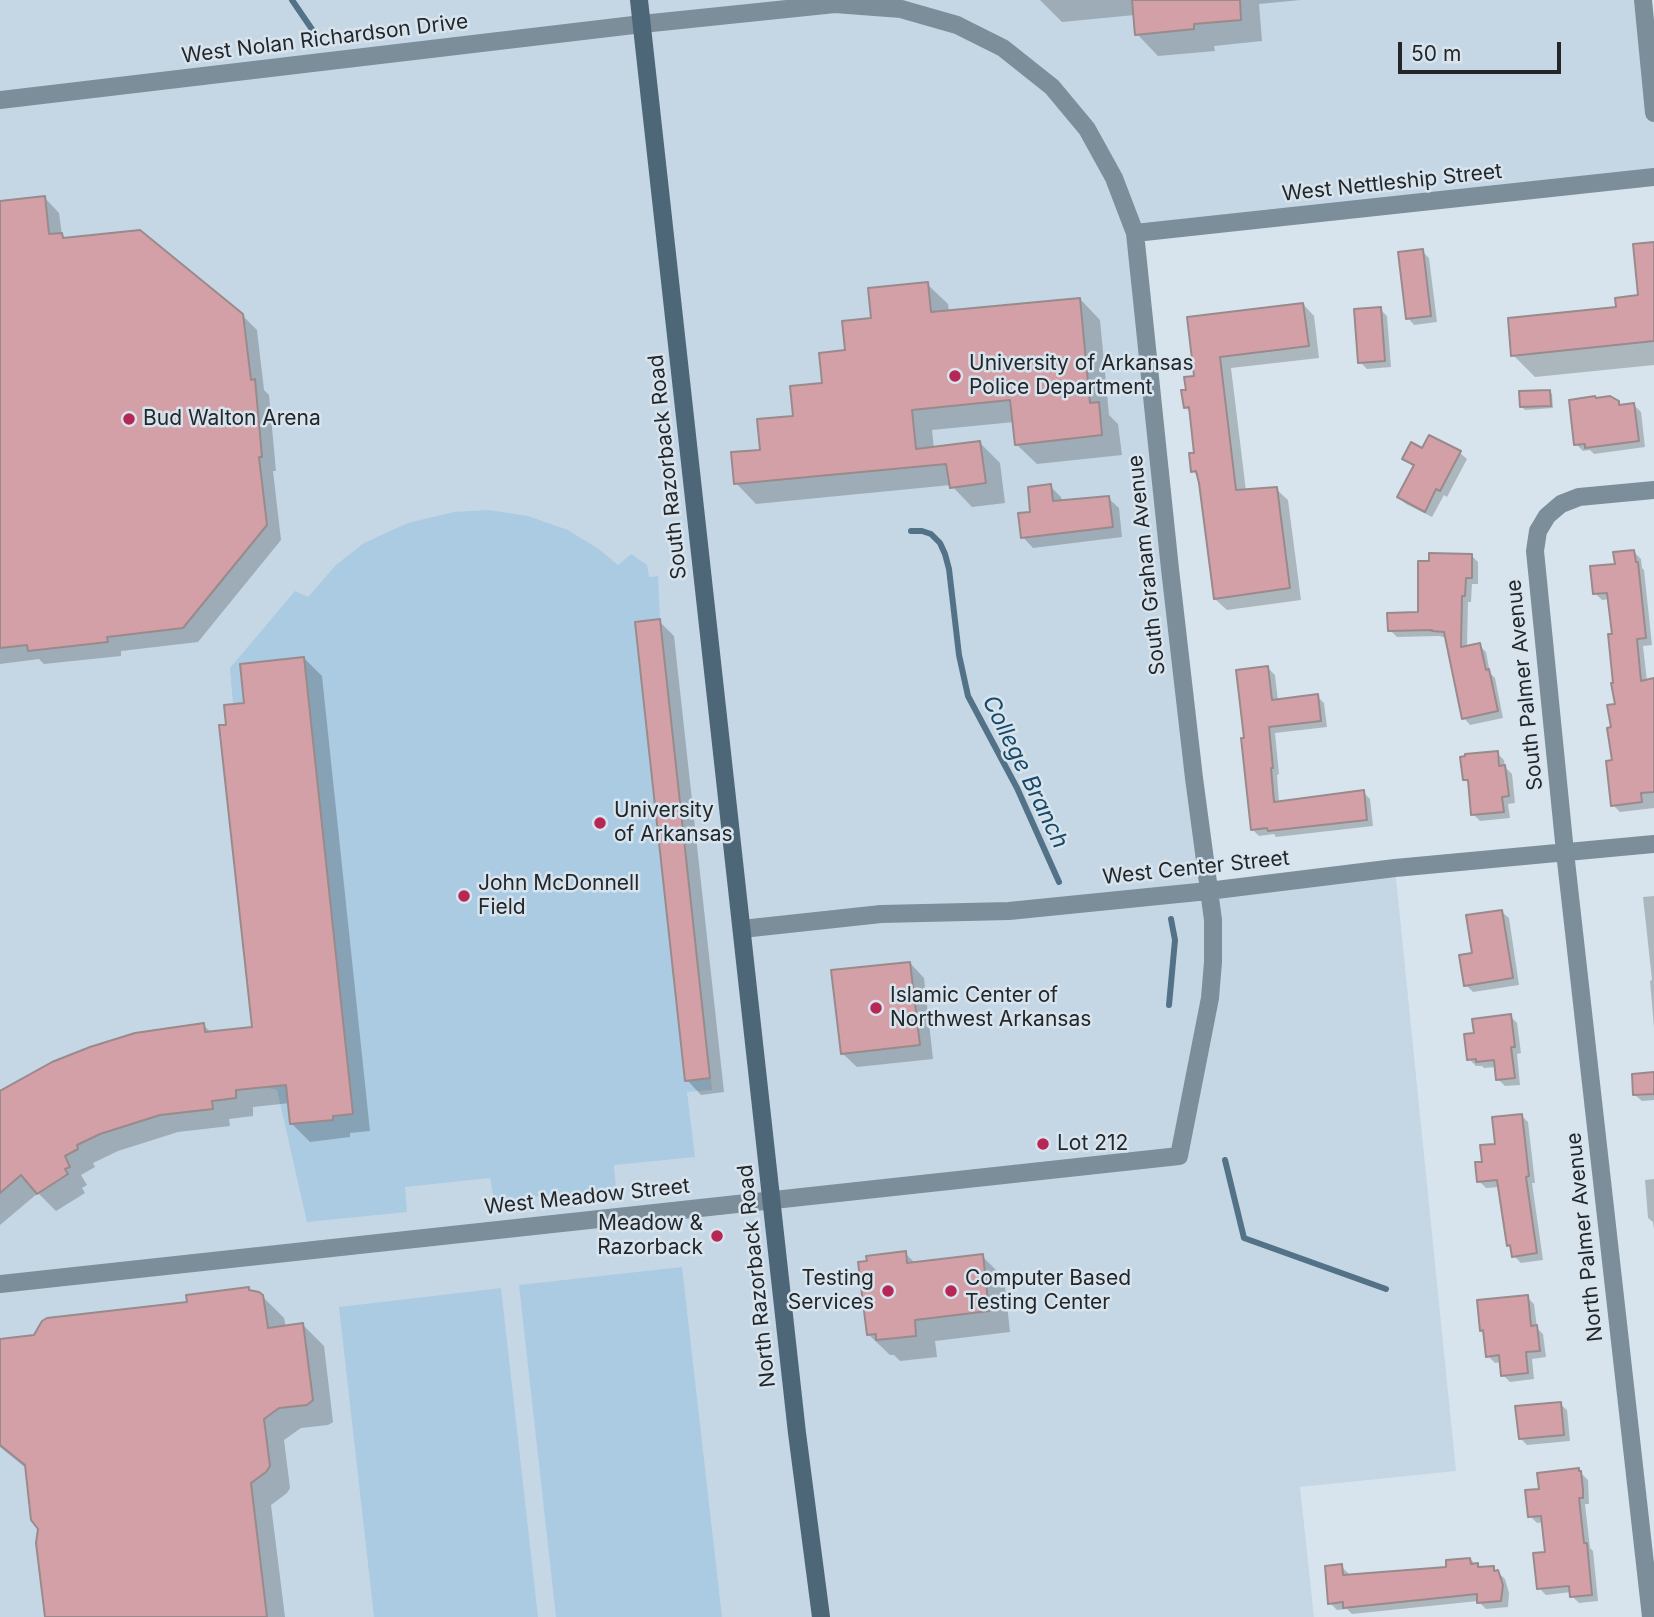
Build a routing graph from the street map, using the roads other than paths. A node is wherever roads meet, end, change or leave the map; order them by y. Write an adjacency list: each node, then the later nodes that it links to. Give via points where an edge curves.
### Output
1 (639, 0): 3 (main road, South Razorback Road)
2 (1643, 0): 5 (street)
3 (642, 24): 4 (street, West Nolan Richardson Drive); 7 (street, West Nolan Richardson Drive, via 835,4 901,9 957,25 1003,48 1052,87 1087,129 1114,178); 12 (main road, South Razorback Road)
4 (0, 100)
5 (1654, 113)
6 (1654, 177): 7 (street, West Nettleship Street)
7 (1135, 233): 11 (street, South Graham Avenue)
8 (1654, 490): 10 (street, South Palmer Avenue, via 1561,504 1538,531 1535,551)
9 (1654, 844): 10 (street, West Center Street)
10 (1565, 852): 11 (street, West Center Street); 17 (street, North Palmer Avenue)
11 (1208, 891): 12 (street, West Center Street, via 1009,911 881,914); 13 (street, South Graham Avenue, via 1213,920 1210,998)
12 (742, 929): 14 (main road, North Razorback Road)
13 (1180, 1156): 14 (street, West Meadow Street)
14 (772, 1199): 15 (street, West Meadow Street); 16 (main road, North Razorback Road)
15 (0, 1284)
16 (821, 1617)
17 (1651, 1617)

